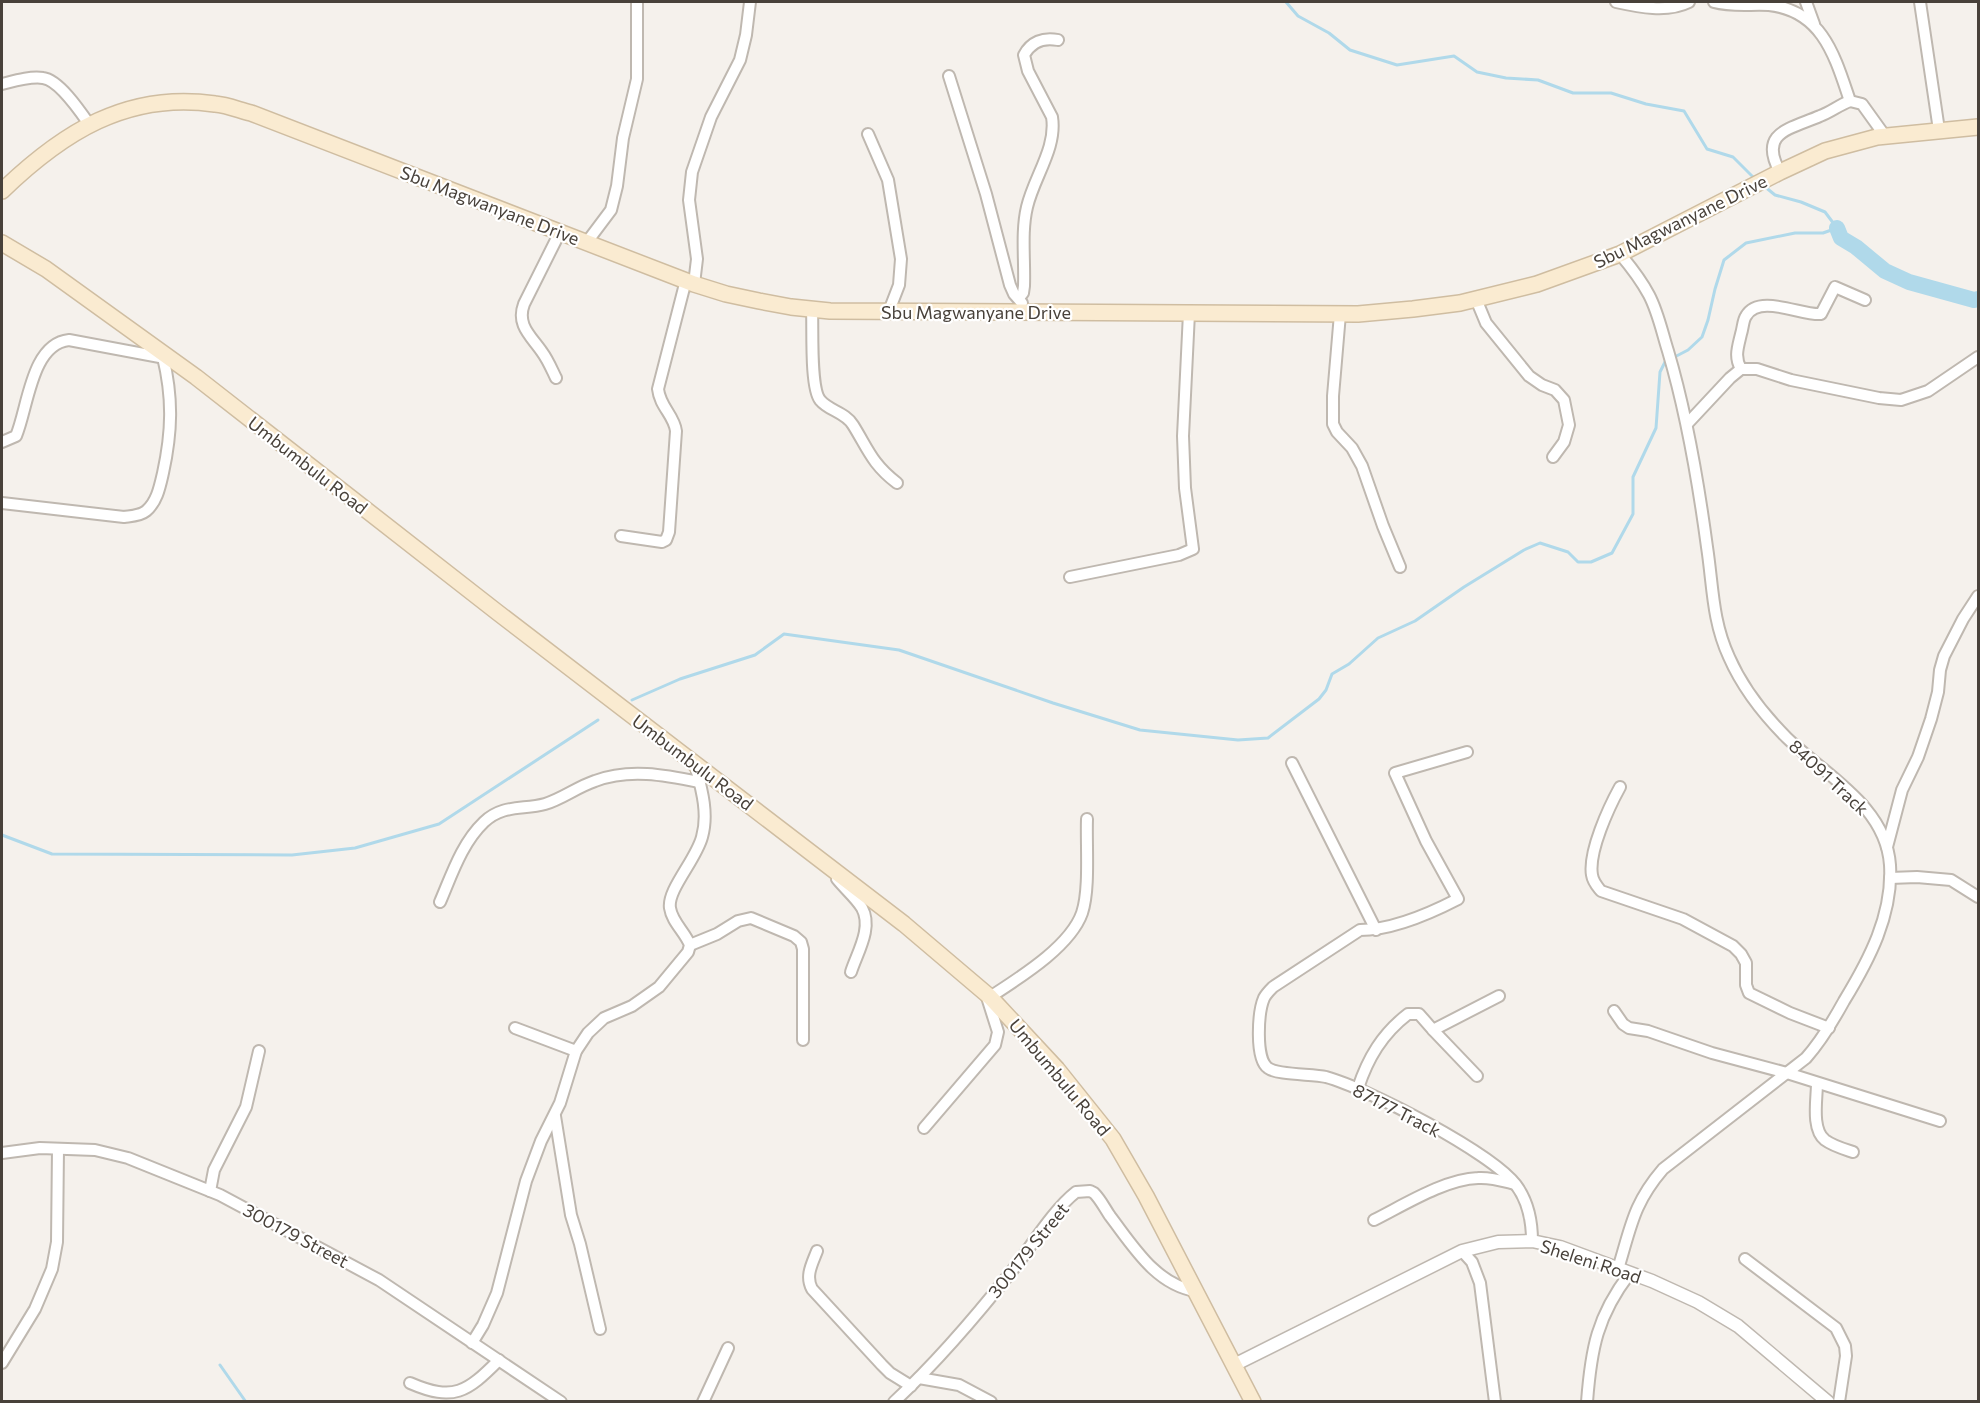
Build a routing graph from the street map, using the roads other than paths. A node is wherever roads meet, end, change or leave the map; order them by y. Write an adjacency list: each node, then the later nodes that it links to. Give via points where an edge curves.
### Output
1 (637, 2): 21 (street, via 637,79 617,186 611,210)
2 (750, 2): 24 (street, via 740,60 711,117 692,172 689,200 697,259)
3 (1616, 2): 4 (street, via 1658,8)
4 (1689, 2)
5 (1714, 2): 8 (street, via 1777,6)
6 (1806, 2): 8 (street)
7 (1920, 2): 15 (street)
8 (1814, 25): 12 (street, via 1832,50)
9 (1058, 40): 27 (street, via 1040,40 1024,55 1053,123 1047,153 1027,206)
10 (949, 76): 27 (street, via 1010,285)
11 (2, 84): 13 (street, via 48,79)
12 (1850, 101): 17 (street, via 1862,104); 18 (street, via 1777,137 1771,149)
13 (89, 124): 19 (main road, Sbu Magwanyane Drive); 20 (main road, Sbu Magwanyane Drive, via 141,105 179,101 216,104 251,113)
14 (1978, 127): 15 (main road, Sbu Magwanyane Drive)
15 (1939, 130): 17 (main road, Sbu Magwanyane Drive)
16 (868, 134): 29 (street, via 888,180 901,259 900,285)
17 (1885, 136): 18 (main road, Sbu Magwanyane Drive, via 1838,147)
18 (1776, 173): 23 (main road, Sbu Magwanyane Drive)
19 (5, 185)
20 (560, 232): 21 (main road, Sbu Magwanyane Drive); 35 (street, via 522,315 524,329 545,355)
21 (587, 242): 24 (main road, Sbu Magwanyane Drive)
22 (2, 243): 33 (main road, Umbumbulu Road, via 46,269)
23 (1620, 254): 25 (main road, Sbu Magwanyane Drive, via 1537,284); 36 (street, 84091 Track, via 1650,296)
24 (690, 282): 28 (main road, Sbu Magwanyane Drive, via 726,294); 41 (street, via 658,389 676,431 669,531 662,542)
25 (1476, 299): 31 (main road, Sbu Magwanyane Drive, via 1413,309); 38 (street, via 1486,323 1529,376 1555,390 1564,400 1569,425 1564,442)
26 (1865, 300): 34 (street, via 1835,287 1821,314 1783,307 1752,309 1745,316 1736,359)
27 (1021, 305): 29 (main road, Sbu Magwanyane Drive); 30 (main road, Sbu Magwanyane Drive)
28 (812, 309): 29 (main road, Sbu Magwanyane Drive); 39 (street, via 816,393 826,406 849,420 870,456)
29 (889, 311)
30 (1189, 313): 31 (main road, Sbu Magwanyane Drive); 43 (street, via 1183,436 1193,549 1168,558)
31 (1340, 314): 42 (street, via 1333,424 1362,466)
32 (1978, 357): 34 (street, via 1928,391 1901,400 1791,380 1757,369)
33 (167, 358): 37 (street, via 69,340 56,344 49,349 29,388 16,436); 40 (street, via 170,439 159,487 145,512 124,516); 47 (main road, Umbumbulu Road)
34 (1741, 369): 36 (street)
35 (556, 378)
36 (1687, 424): 51 (street, 84091 Track, via 1715,618 1734,667 1747,692 1772,722 1871,816)
37 (2, 442)
38 (1553, 457)
39 (897, 483)
40 (2, 503)
41 (621, 536)
42 (1400, 567)
43 (1070, 577)
44 (1978, 596): 51 (street, via 1941,665 1931,719 1902,790)
45 (1467, 752): 56 (street, via 1395,773 1458,899)
46 (1292, 763): 56 (street)
47 (695, 764): 48 (street); 52 (main road, Umbumbulu Road)
48 (699, 782): 55 (street, via 662,775 611,776 547,803 502,810 469,840); 57 (street, via 705,821 701,840 669,901 673,917)
49 (1620, 787): 63 (street, via 1601,828 1591,866 1592,877 1601,891 1683,919 1733,946 1746,963 1749,993)
50 (1087, 819): 59 (street, via 1082,914 1068,934 1028,973)
51 (1887, 848): 53 (street, 84091 Track)
52 (827, 864): 58 (street, via 865,916 866,931); 59 (main road, Umbumbulu Road, via 943,955)
53 (1890, 878): 54 (street, via 1951,880); 63 (street, 84091 Track, via 1874,947)
54 (1978, 897)
55 (440, 902)
56 (1376, 930): 71 (street, 87177 Track, via 1360,930 1273,987 1264,998 1260,1014 1260,1056 1265,1065 1273,1071 1319,1076)
57 (690, 945): 65 (street, via 751,918 798,939 803,949); 67 (street, via 665,981 632,1006 604,1018)
58 (851, 972)
59 (988, 996): 74 (street, via 998,1032 995,1045); 86 (main road, Umbumbulu Road, via 1058,1069 1113,1139)
60 (1499, 996): 64 (street)
61 (1614, 1011): 68 (street, via 1629,1028)
62 (515, 1028): 67 (street)
63 (1828, 1028): 68 (street, 84091 Track, via 1806,1058)
64 (1433, 1030): 69 (street); 71 (street, via 1418,1014 1404,1017 1375,1048)
65 (803, 1040)
66 (259, 1051): 79 (street, via 246,1107 214,1170)
67 (576, 1051): 72 (street)
68 (1787, 1073): 70 (street); 85 (street, 84091 Track, via 1672,1162 1650,1184 1636,1208)
69 (1477, 1076)
70 (1817, 1083): 73 (street); 76 (street, via 1819,1132 1826,1141)
71 (1358, 1088): 78 (street, 87177 Track, via 1482,1156)
72 (555, 1116): 87 (street, via 571,1215); 88 (street, via 526,1181 496,1293)
73 (1941, 1121)
74 (924, 1128)
75 (58, 1149): 77 (street, 300179 Street); 79 (street, 300179 Street, via 95,1150 128,1158); 91 (street, via 57,1242 52,1269 35,1309)
76 (1853, 1152)
77 (2, 1153)
78 (1515, 1184): 80 (street, via 1491,1178 1469,1179 1444,1186); 81 (street, 87177 Track, via 1530,1219)
79 (210, 1191): 88 (street, 300179 Street, via 379,1280)
80 (1374, 1220)
81 (1532, 1241): 83 (street, Sheleni Road, via 1498,1242); 85 (street, Sheleni Road)
82 (817, 1251): 93 (street, via 808,1278 812,1289 882,1365 896,1377)
83 (1462, 1251): 92 (street, Sheleni Road); 100 (street, via 1472,1262 1480,1283)
84 (1745, 1259): 103 (street, via 1836,1328 1846,1356)
85 (1624, 1271): 101 (street, 84091 Track, via 1597,1330); 102 (street, Sheleni Road, via 1689,1298 1737,1326)
86 (1196, 1291): 92 (main road, Umbumbulu Road); 93 (street, 300179 Street, via 1178,1288 1155,1270 1094,1193 1077,1192)
87 (600, 1329)
88 (472, 1343): 90 (street, 300179 Street)
89 (728, 1348): 96 (street)
90 (499, 1360): 94 (street, via 476,1383 457,1392 435,1392); 95 (street, 300179 Street)
91 (2, 1363)
92 (1234, 1365): 99 (main road, Umbumbulu Road)
93 (915, 1382): 97 (street, 300179 Street); 98 (street, via 959,1385)
94 (410, 1383)
95 (561, 1401)
96 (703, 1401)
97 (894, 1401)
98 (991, 1401)
99 (1253, 1401)
100 (1495, 1401)
101 (1587, 1401)
102 (1828, 1401)
103 (1839, 1401)

